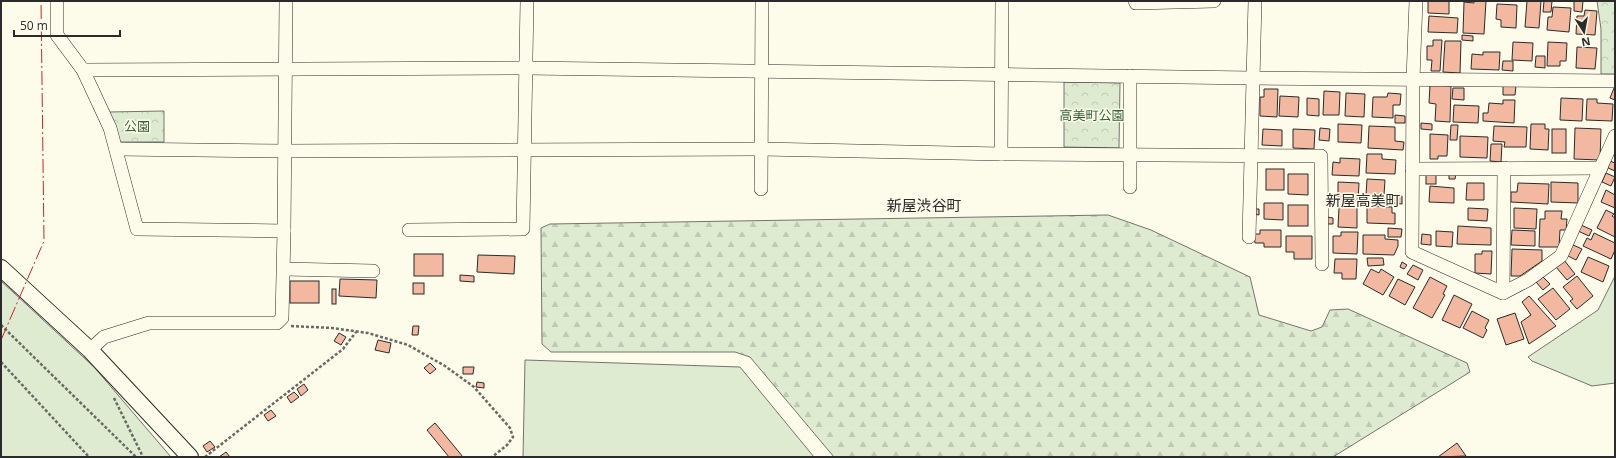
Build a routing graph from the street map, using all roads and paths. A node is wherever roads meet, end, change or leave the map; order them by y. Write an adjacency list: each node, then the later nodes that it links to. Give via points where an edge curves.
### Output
1 (57, 1): 11 (street, via 57,35)
2 (286, 1): 12 (street)
3 (528, 1): 10 (street)
4 (762, 1): 13 (street)
5 (1002, 1): 14 (street)
6 (1135, 1): 7 (street, via 1136,4)
7 (1214, 1)
8 (1255, 1): 16 (street)
9 (1416, 1): 17 (street)
10 (526, 68): 12 (street); 13 (street); 23 (street)
11 (83, 70): 12 (street); 20 (street, via 110,128)
12 (285, 70): 22 (street)
13 (761, 71): 14 (street); 21 (street)
14 (1002, 75): 15 (street); 24 (street)
15 (1130, 76): 16 (street); 25 (street)
16 (1253, 78): 17 (street); 26 (street)
17 (1413, 79): 18 (street); 29 (street)
18 (1615, 81)
19 (1615, 136): 28 (street)
20 (117, 150): 22 (street); 33 (street, via 137,229)
21 (761, 150): 23 (street); 24 (street); 31 (street)
22 (285, 151): 23 (street); 33 (street)
23 (524, 151): 32 (street, via 523,229)
24 (1001, 154): 25 (street)
25 (1130, 155): 26 (street); 30 (street)
26 (1251, 155): 34 (street); 35 (street, via 1321,156)
27 (1504, 168): 28 (street); 29 (street); 39 (street)
28 (1601, 168): 39 (street, via 1561,256 1528,280)
29 (1412, 169): 39 (street, via 1412,252)
30 (1130, 187)
31 (761, 189)
32 (409, 230)
33 (284, 231): 37 (street)
34 (1249, 237)
35 (1322, 264)
36 (1, 268): 43 (street)
37 (284, 269): 38 (street); 40 (street, via 283,312)
38 (374, 270)
39 (1503, 292)
40 (280, 320): 42 (path, via 297,328 332,328); 43 (street, via 277,323 258,324 149,323 104,337)
41 (1, 325): 47 (path)
42 (356, 332): 50 (path, via 343,349); 51 (path, via 408,345 445,366 474,388 512,432 511,441)
43 (90, 350): 49 (street)
44 (1, 362): 46 (path)
45 (111, 393): 48 (path)
46 (89, 457)
47 (136, 457)
48 (143, 457)
49 (190, 457)
50 (205, 457)
51 (492, 457)

